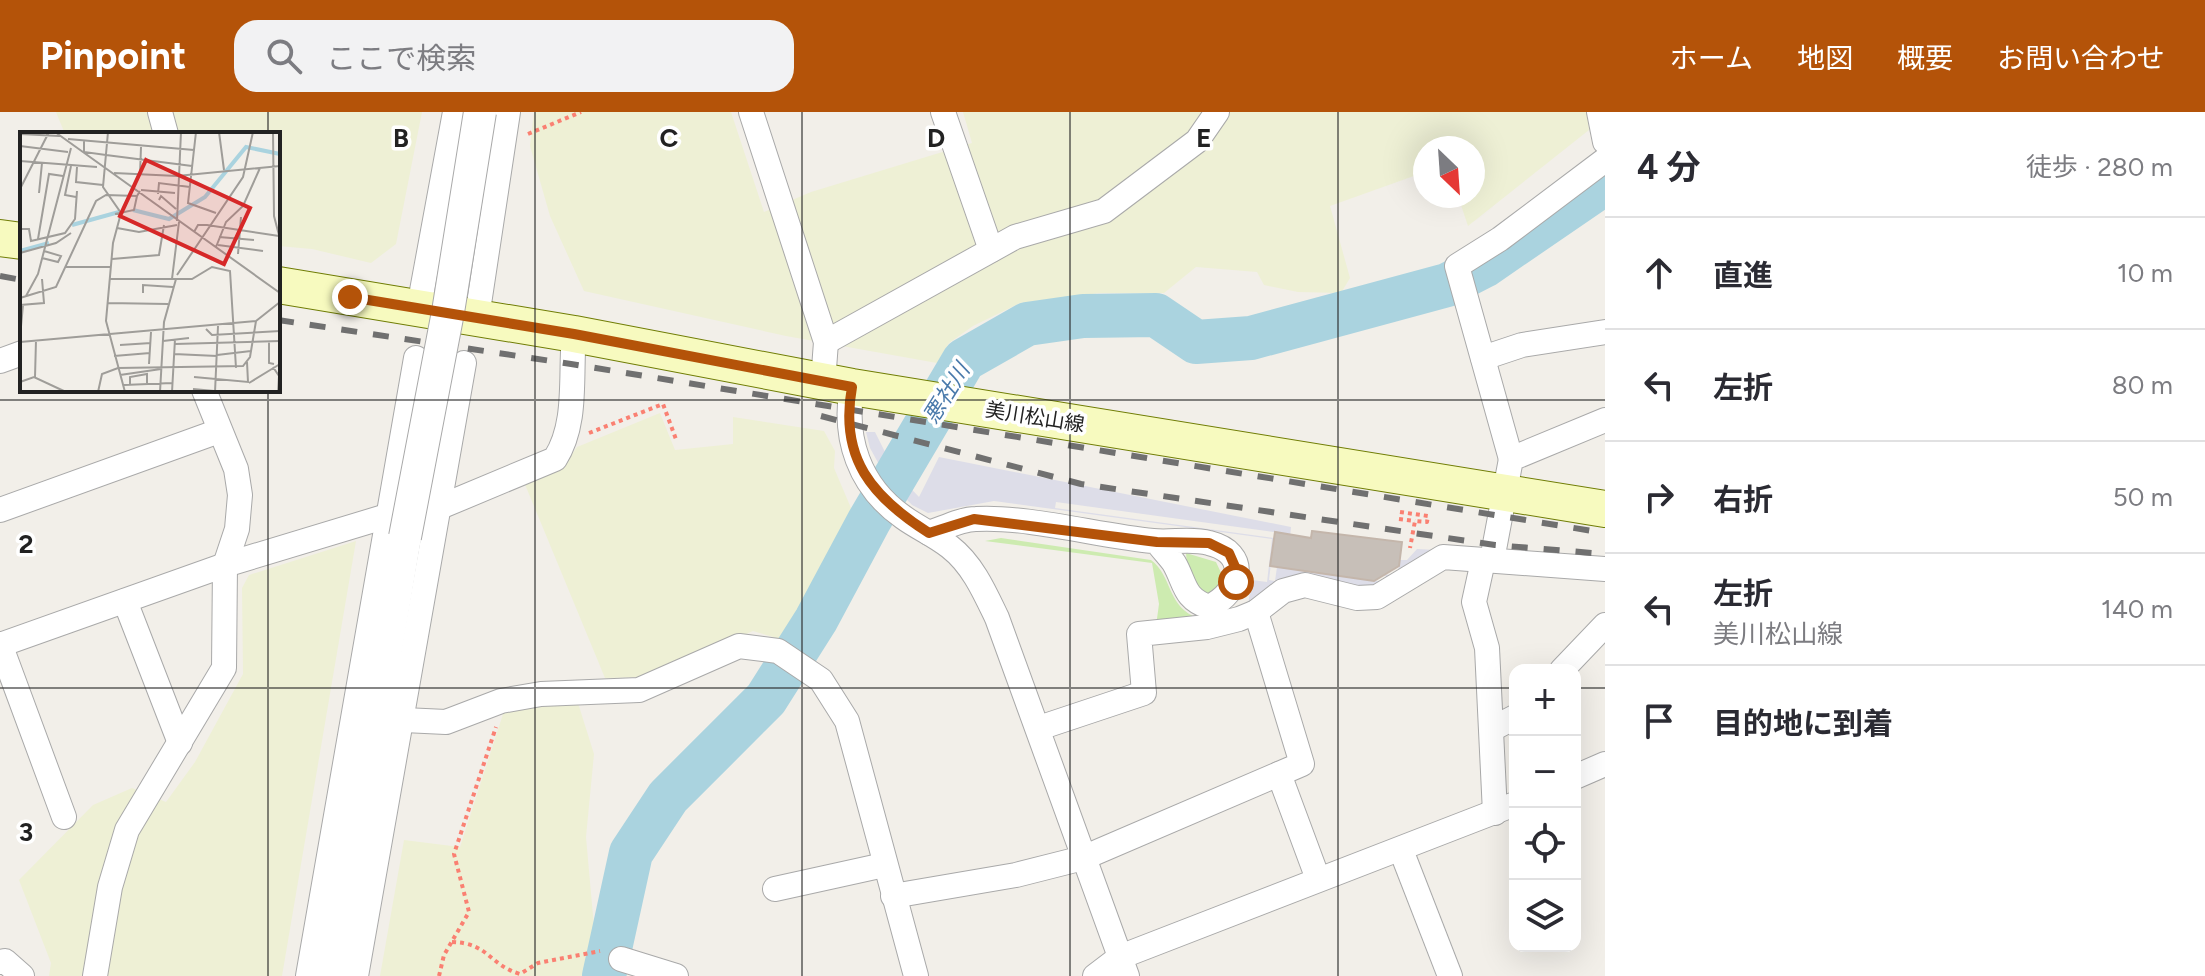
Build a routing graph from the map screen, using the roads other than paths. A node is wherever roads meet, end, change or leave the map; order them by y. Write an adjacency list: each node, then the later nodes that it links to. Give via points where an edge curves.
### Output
1 (160, 112): 9 (street)
2 (455, 112): 16 (street)
3 (480, 112): 37 (street, bridge, via 448,312)
4 (508, 112): 17 (street)
5 (751, 112): 20 (street)
6 (943, 112): 14 (street)
7 (1217, 112): 14 (street, via 1197,141 1104,211 1015,237)
8 (1599, 112): 10 (street)
9 (165, 132)
10 (1605, 142)
11 (1605, 160): 23 (street, via 1457,266)
12 (0, 238): 13 (main road)
13 (20, 241)
14 (991, 250): 20 (street)
15 (280, 285): 16 (main road, 美川松山線)
16 (419, 307): 17 (main road, 美川松山線)
17 (477, 317): 19 (main road, 美川松山線)
18 (1605, 332): 23 (street, via 1522,345)
19 (574, 334): 26 (main road, 美川松山線); 34 (street, via 569,426 555,459)
20 (826, 342): 26 (street)
21 (20, 354): 24 (street)
22 (416, 358): 29 (street)
23 (1483, 358): 32 (street)
24 (0, 361)
25 (464, 363): 30 (street)
26 (838, 384): 33 (main road, 美川松山線); 38 (street, via 848,409 850,439 868,481 902,517)
27 (205, 392): 31 (street)
28 (1605, 420): 32 (street)
29 (405, 421): 30 (street, via 419,408 438,408); 37 (street)
30 (453, 430): 34 (street)
31 (219, 431): 36 (street); 41 (street, via 236,469 240,495 237,529)
32 (1511, 459): 33 (street)
33 (1504, 494): 35 (main road, 美川松山線); 40 (street)
34 (440, 507): 37 (street); 48 (street)
35 (1605, 509)
36 (0, 510)
37 (396, 526): 41 (street); 67 (street); 68 (street)
38 (929, 533): 39 (street, via 974,519); 50 (street, via 951,547 980,582)
39 (1157, 542)
40 (1488, 560): 42 (street); 44 (street, via 1443,557 1377,597 1357,598 1305,585 1283,591); 51 (street, via 1474,602 1487,648)
41 (225, 565): 43 (street); 52 (street, via 224,668)
42 (1605, 569)
43 (125, 601): 46 (street); 52 (street)
44 (1256, 612): 50 (street, via 1207,627 1139,634 1144,693); 53 (street, via 1302,764)
45 (1605, 625): 47 (street)
46 (0, 645): 55 (street)
47 (1568, 664)
48 (404, 720): 58 (street, via 446,722 501,701 541,694 639,690 739,646 778,651 811,670 847,721); 69 (street)
49 (1509, 720): 51 (street)
50 (1039, 728): 57 (street)
51 (1492, 729): 54 (street)
52 (180, 743): 66 (street, via 127,830 110,887)
53 (1279, 774): 57 (street); 59 (street)
54 (1505, 808): 56 (street)
55 (64, 817)
56 (1401, 850): 59 (street); 73 (street)
57 (1083, 858): 61 (street); 64 (street)
58 (884, 865): 60 (street); 61 (street)
59 (1318, 879): 64 (street)
60 (775, 889)
61 (893, 896): 71 (street)
62 (621, 959): 70 (street)
63 (0, 962): 65 (street)
64 (1123, 966): 72 (street)
65 (22, 976)
66 (95, 976)
67 (308, 976)
68 (331, 976)
69 (356, 976)
70 (676, 976)
71 (916, 976)
72 (1095, 976)
73 (1450, 976)

